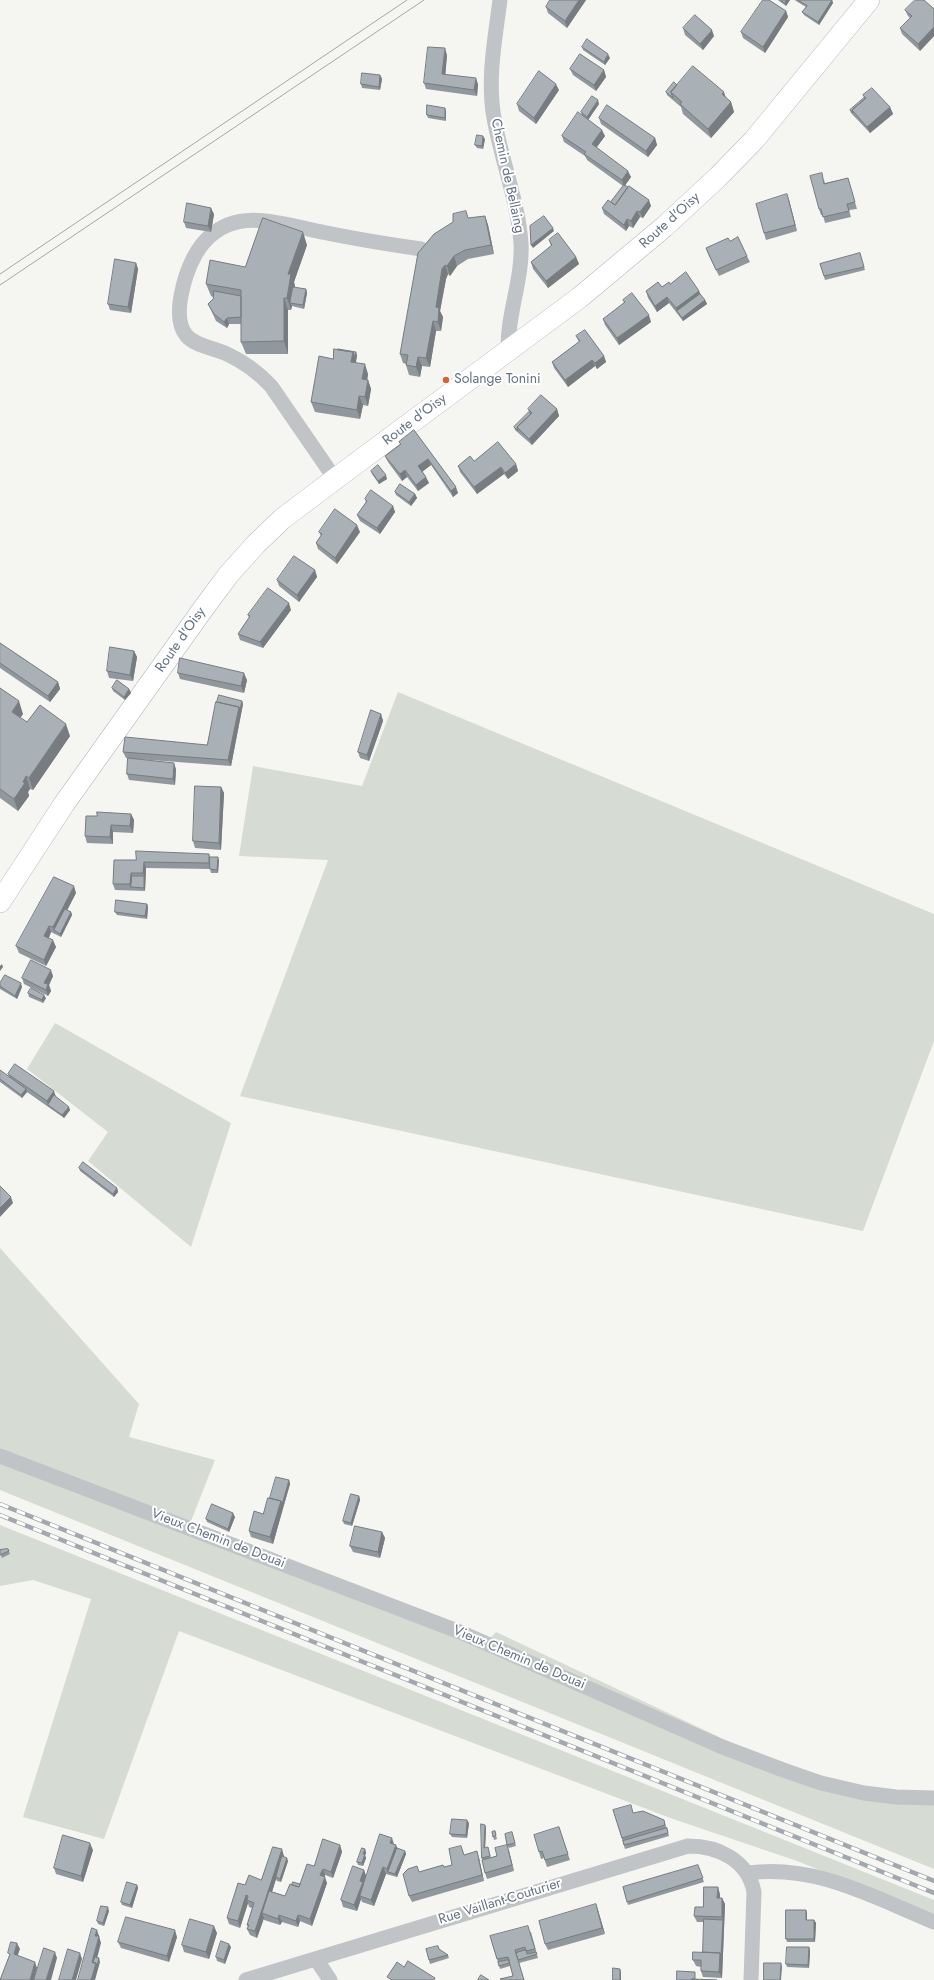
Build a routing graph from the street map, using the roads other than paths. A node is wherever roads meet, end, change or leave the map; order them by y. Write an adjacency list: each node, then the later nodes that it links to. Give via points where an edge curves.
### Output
1 (500, 0): 4 (street, Chemin de Bellaing, via 493,52 492,92 496,126 521,244 519,272 508,325)
2 (869, 0): 4 (street, Route d'Oisy, via 758,134 718,178 618,267)
3 (421, 248): 5 (street, via 367,242 274,222 251,220 231,223 214,232 198,249 188,270 180,306 184,333 194,341 235,358 262,376)
4 (508, 351): 5 (street, Route d'Oisy)
5 (335, 479): 6 (street, Route d'Oisy, via 282,519 229,574)
6 (64, 804): 7 (street, Route d'Oisy); 8 (street, Route d'Oisy)
7 (0, 880)
8 (0, 902)
9 (0, 1456): 10 (street, Vieux Chemin de Douai, via 460,1632 720,1746 784,1770 821,1783 864,1793)
10 (934, 1798)
11 (748, 1873): 12 (street, via 780,1870 831,1880); 13 (street, Rue Vaillant-Couturier, via 735,1860 718,1850 698,1846 679,1847); 16 (street, via 754,1892)
12 (934, 1922)
13 (316, 1958): 14 (street, Rue Vaillant-Couturier); 15 (street)
14 (246, 1980)
15 (330, 1980)
16 (751, 1980)

